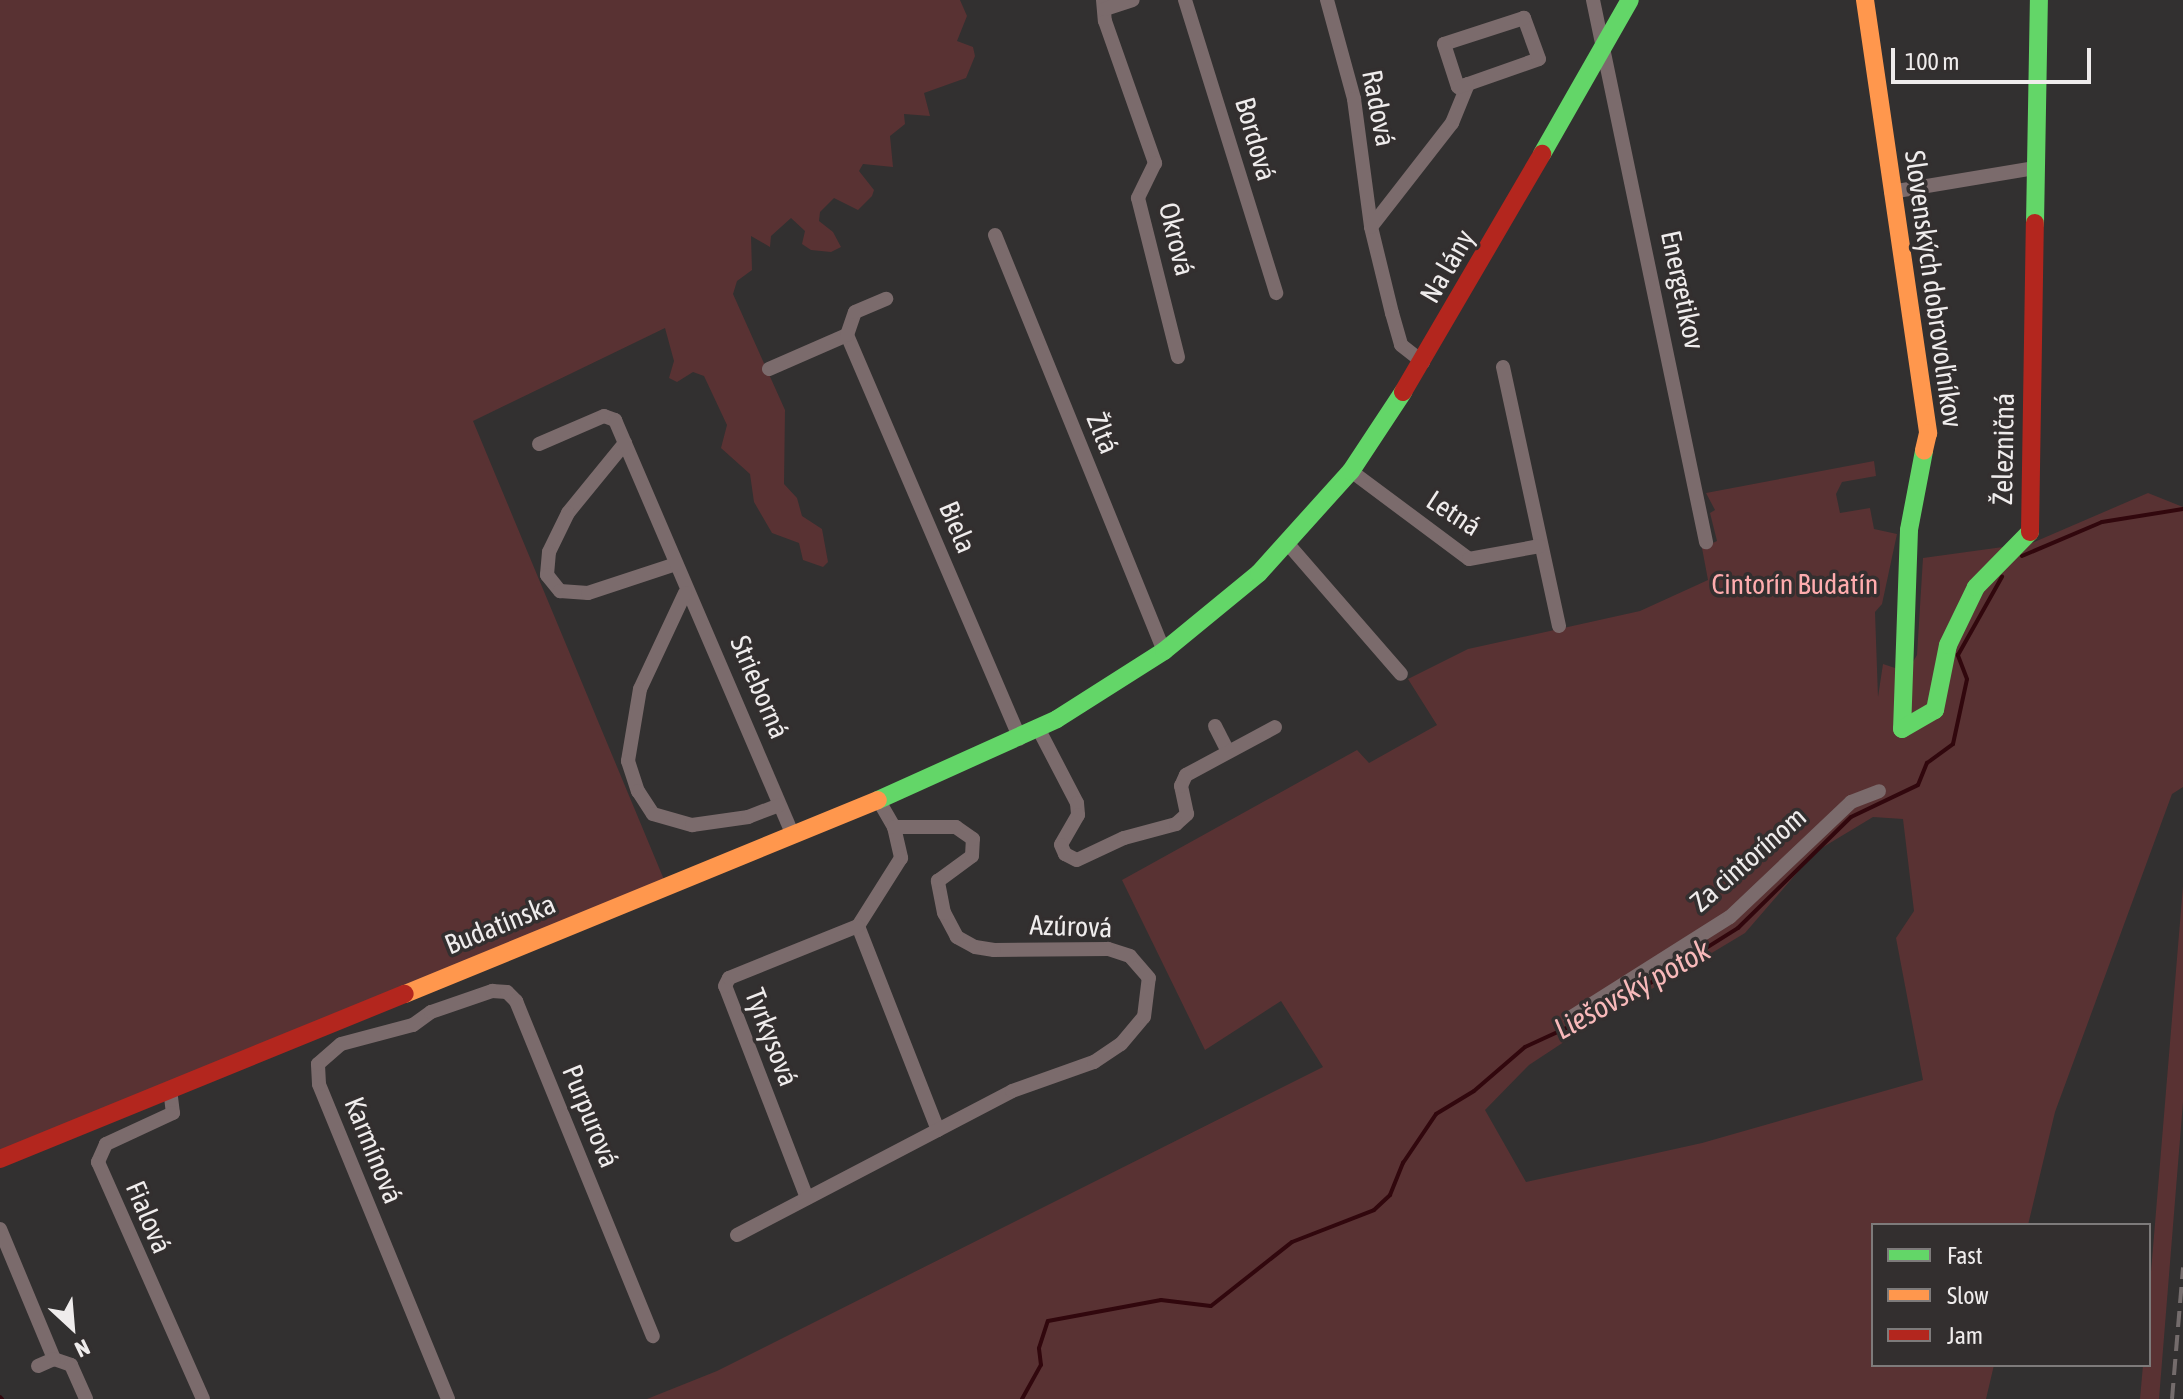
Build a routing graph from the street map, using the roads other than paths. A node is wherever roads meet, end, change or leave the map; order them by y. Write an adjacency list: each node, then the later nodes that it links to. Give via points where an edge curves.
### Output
1 (1133, 0): 8 (street)
2 (1185, 0): 15 (street, Bordová)
3 (1327, 0): 13 (street, Radová, via 1354,99)
4 (1593, 0): 9 (street, Energetikov)
5 (1630, 0): 9 (street, Na lány)
6 (1865, 0): 12 (street, Slovenských dobrovoľníkov)
7 (2039, 0): 11 (street, Železničná)
8 (1104, 4): 18 (street, Okrová, via 1155,163 1138,198)
9 (1602, 50): 19 (street, Na lány); 25 (street, Energetikov)
10 (1468, 84): 10 (street, via 1539,59 1524,18 1444,44 1458,87); 13 (street, Radová, via 1452,123)
11 (2035, 168): 12 (street); 35 (street, Železničná, via 2030,534 1976,587 1948,645 1935,710)
12 (1891, 192): 35 (street, Slovenských dobrovoľníkov, via 1928,433 1909,530)
13 (1371, 227): 19 (street, Radová, via 1401,345)
14 (995, 235): 31 (street, Žltá)
15 (1276, 293)
16 (886, 299): 17 (street, via 855,312)
17 (847, 335): 21 (street); 37 (street, Biela)
18 (1178, 357)
19 (1423, 362): 24 (street, Na lány)
20 (1503, 367): 27 (street)
21 (769, 369)
22 (625, 443): 23 (street, Strieborná, via 615,420 604,416); 28 (street, Strieborná, via 677,556); 28 (street, via 568,513 549,552 547,575 560,591 588,593)
23 (539, 444)
24 (1351, 471): 26 (street, Na lány); 27 (street, Letná, via 1469,559)
25 (1706, 542)
26 (1288, 544): 31 (street, Na lány); 32 (street)
27 (1540, 546): 30 (street)
28 (673, 565): 29 (street, Strieborná)
29 (685, 593): 41 (street, Strieborná, via 698,608); 41 (street, via 640,689 628,761 638,791 653,814 692,825 748,817)
30 (1559, 626)
31 (1164, 651): 36 (street, Na lány)
32 (1401, 674)
33 (1215, 726): 38 (street)
34 (1275, 727): 38 (street)
35 (1902, 729)
36 (1039, 730): 37 (street, Na lány); 38 (street, via 1077,803 1078,815 1061,845 1077,860 1183,819 1186,775)
37 (1020, 739): 40 (street, Budatínska)
38 (1228, 751)
39 (1879, 791): 47 (street, Za cintorínom, via 1851,802 1730,917)
40 (879, 801): 42 (street); 43 (street, Budatínska)
41 (779, 805): 43 (street, Strieborná)
42 (894, 827): 44 (street, via 901,858); 49 (street, Azúrová, via 956,827 973,839 972,856 941,874 936,889 944,913 967,943 994,950 1117,951 1139,963 1151,989 1137,1028 1094,1062 1012,1091)
43 (793, 836): 45 (street, Budatínska)
44 (858, 926): 49 (street); 51 (street, Tyrkysová, via 729,978 725,986)
45 (420, 987): 46 (street); 48 (street, Budatínska)
46 (431, 1012): 54 (street, Purpurová, via 492,991 507,992 516,1001); 59 (street, Karmínová, via 413,1025 341,1044 318,1064 319,1084)
47 (1570, 1018)
48 (170, 1089): 50 (street, Budatínska); 58 (street, Fialová, via 173,1113 106,1144 98,1162)
49 (938, 1130): 51 (street)
50 (0, 1159)
51 (807, 1198): 53 (street)
52 (0, 1229): 55 (street)
53 (737, 1235)
54 (653, 1336)
55 (54, 1359): 56 (street); 57 (street, via 71,1365)
56 (38, 1366)
57 (86, 1399)
58 (203, 1399)
59 (448, 1399)

